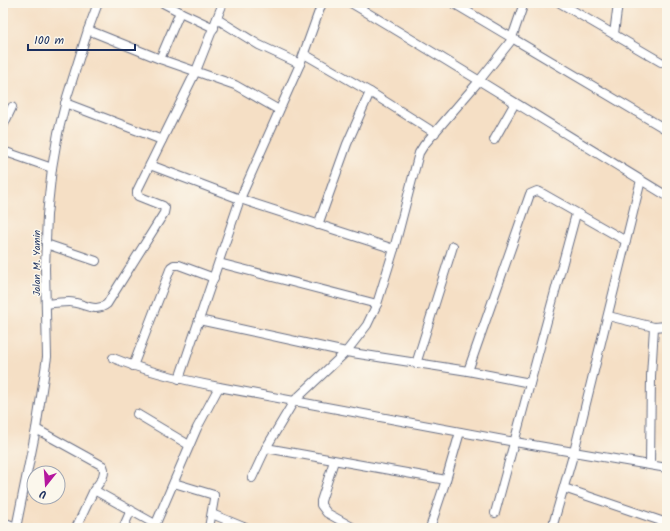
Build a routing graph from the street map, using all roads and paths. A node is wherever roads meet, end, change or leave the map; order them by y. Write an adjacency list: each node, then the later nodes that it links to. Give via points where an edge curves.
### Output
1 (98, 3): 14 (street, Jalan M. Yamin)
2 (163, 3): 11 (street)
3 (223, 3): 12 (street)
4 (322, 3): 17 (street)
5 (351, 3): 22 (street)
6 (453, 3): 10 (street)
7 (524, 3): 16 (street)
8 (560, 3): 15 (street)
9 (618, 3): 15 (street)
10 (467, 7): 16 (street)
11 (180, 12): 13 (street); 18 (street)
12 (217, 19): 13 (street); 20 (street, via 259,45)
13 (214, 28): 21 (street)
14 (88, 30): 18 (street); 24 (street, Jalan M. Yamin)
15 (614, 34): 19 (street)
16 (512, 37): 22 (street); 29 (street)
17 (304, 54): 20 (street); 23 (street)
18 (160, 58): 21 (street)
19 (661, 62)
20 (300, 64): 27 (street)
21 (196, 71): 27 (street, via 235,85); 31 (street)
22 (479, 82): 25 (street); 30 (street)
23 (370, 92): 30 (street); 40 (street, via 347,144)
24 (65, 103): 31 (street); 35 (street, Jalan M. Yamin)
25 (515, 103): 32 (street); 36 (street)
26 (12, 107): 28 (street)
27 (279, 110): 38 (street)
28 (3, 126)
29 (667, 130)
30 (435, 133): 44 (street, via 419,153)
31 (162, 140): 34 (street)
32 (494, 140)
33 (3, 151): 35 (street)
34 (150, 165): 38 (street); 48 (street, via 137,194 163,206 165,211 107,304 102,308 96,308 69,302)
35 (52, 168): 42 (street, Jalan M. Yamin)
36 (641, 180): 37 (street); 41 (street)
37 (667, 196)
38 (240, 199): 40 (street); 46 (street)
39 (576, 214): 41 (street); 58 (street, via 540,192 530,194); 60 (street)
40 (318, 225): 44 (street)
41 (626, 241): 50 (street)
42 (46, 244): 45 (street); 48 (street, Jalan M. Yamin)
43 (453, 246): 56 (street)
44 (394, 249): 49 (street)
45 (96, 261)
46 (218, 263): 47 (street); 49 (street)
47 (214, 278): 51 (street); 57 (street, via 179,265 171,267)
48 (46, 304): 64 (street, Jalan M. Yamin, via 47,357)
49 (377, 304): 54 (street, via 367,325)
50 (608, 316): 53 (street); 69 (street)
51 (199, 320): 54 (street); 59 (street)
52 (667, 326): 53 (street)
53 (654, 327): 71 (street)
54 (346, 352): 56 (street); 62 (street)
55 (113, 358): 57 (street)
56 (416, 364): 58 (street)
57 (133, 366): 59 (street)
58 (468, 371): 60 (street)
59 (179, 379): 61 (street)
60 (530, 384): 66 (street)
61 (219, 387): 62 (street); 67 (street)
62 (294, 401): 65 (street); 68 (street)
63 (137, 414): 67 (street)
64 (36, 429): 77 (street, via 103,466 104,474); 84 (street, Jalan M. Yamin)
65 (460, 432): 66 (street); 74 (street)
66 (515, 442): 69 (street); 79 (street)
67 (189, 445): 75 (street)
68 (266, 448): 70 (street); 73 (street)
69 (574, 452): 71 (street); 76 (street)
70 (334, 461): 74 (street); 89 (street, via 321,505 328,513)
71 (650, 464): 72 (street)
72 (667, 468)
73 (252, 478)
74 (446, 480): 90 (street)
75 (174, 483): 80 (street, via 214,495); 83 (street)
76 (564, 488): 82 (street); 91 (street)
77 (94, 490): 78 (street); 85 (street)
78 (131, 510): 83 (street); 86 (street)
79 (495, 513)
80 (212, 514): 87 (street); 88 (street)
81 (3, 522): 84 (street)
82 (667, 523)
83 (155, 526)
84 (16, 528)
85 (76, 528)
86 (123, 528)
87 (209, 528)
88 (246, 528)
89 (354, 528)
90 (430, 528)
91 (552, 528)

